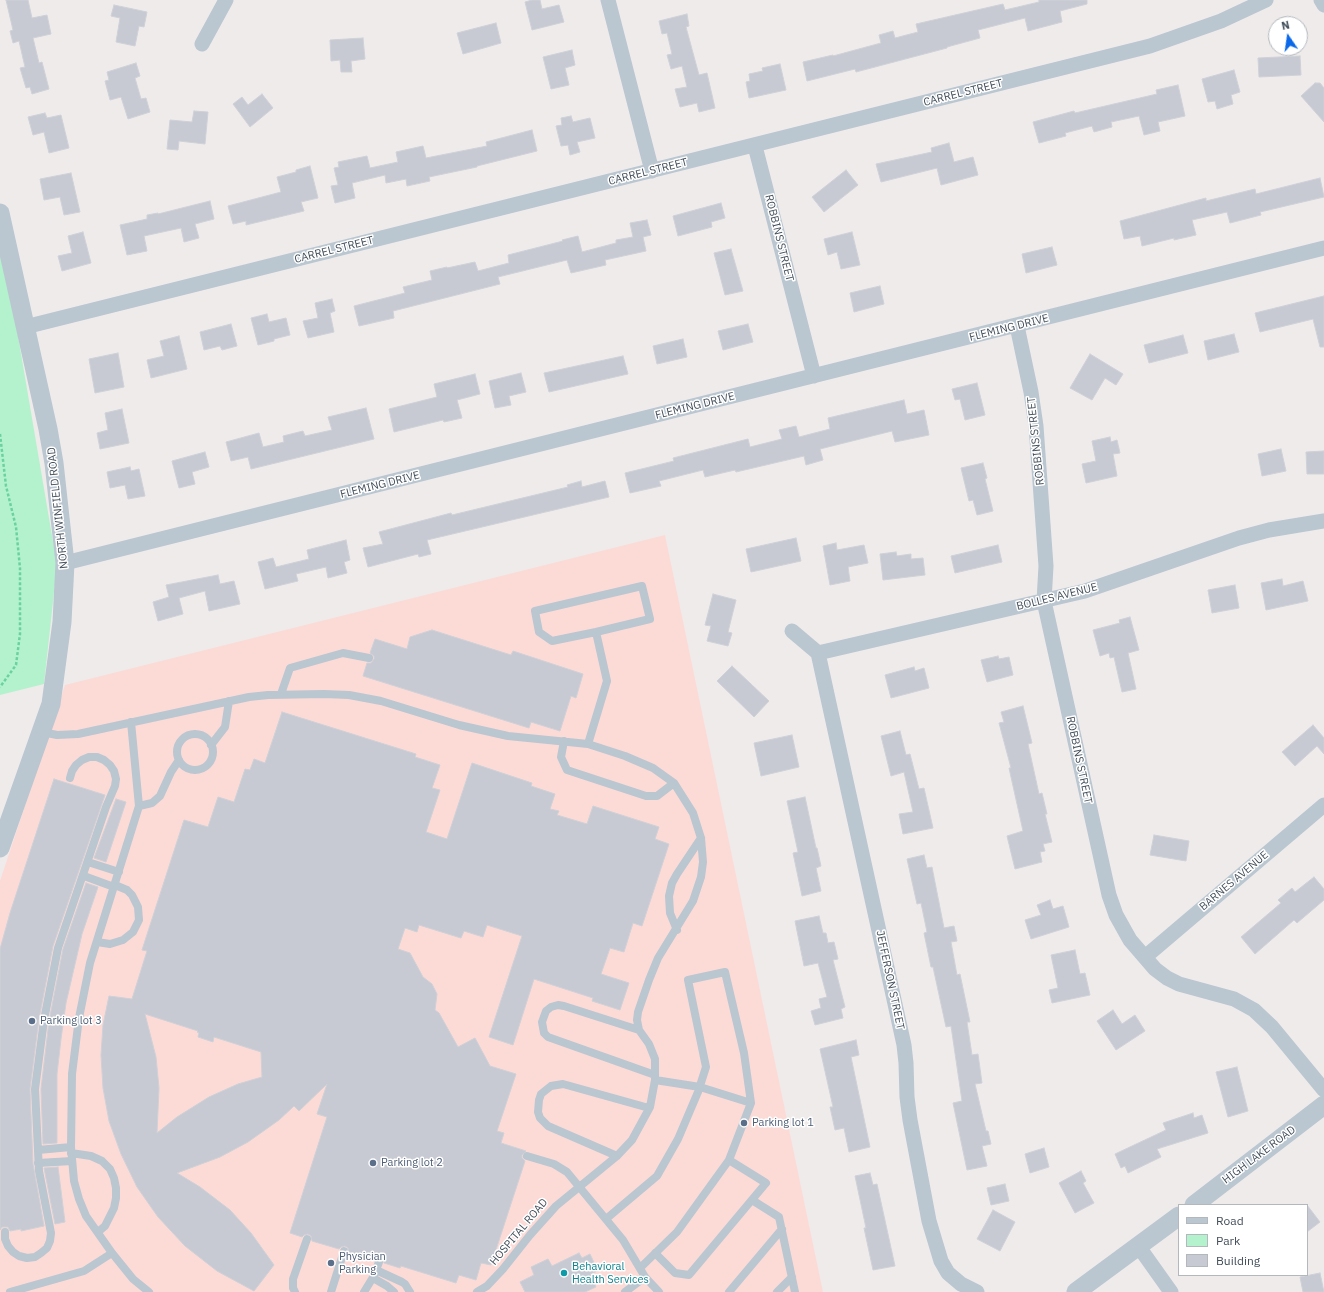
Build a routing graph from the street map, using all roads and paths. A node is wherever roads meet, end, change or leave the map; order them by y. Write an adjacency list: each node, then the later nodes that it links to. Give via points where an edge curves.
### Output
1 (226, 0): 6 (street)
2 (608, 0): 8 (street)
3 (1266, 0): 7 (street, CARREL STREET, via 1220,21 1150,46)
4 (1321, 0): 5 (street)
5 (1324, 5)
6 (202, 44)
7 (755, 146): 8 (street, CARREL STREET); 13 (street, ROBBINS STREET)
8 (652, 171): 12 (street, CARREL STREET)
9 (0, 213): 12 (street, NORTH WINFIELD ROAD)
10 (1324, 248): 11 (street, FLEMING DRIVE)
11 (1017, 326): 13 (street, FLEMING DRIVE); 17 (street, ROBBINS STREET, via 1036,426 1046,566)
12 (25, 327): 16 (street, NORTH WINFIELD ROAD, via 54,462)
13 (814, 376): 16 (street, FLEMING DRIVE)
14 (0, 434): 22 (path, via 6,486 16,527 20,568 20,634 16,665)
15 (1324, 521): 17 (street, BOLLES AVENUE, via 1288,526 1239,538 1085,591)
16 (66, 564): 26 (street, NORTH WINFIELD ROAD, via 62,622 51,704)
17 (1044, 601): 20 (street, BOLLES AVENUE); 43 (street, ROBBINS STREET, via 1109,895 1130,940)
18 (792, 631): 20 (street)
19 (596, 632): 19 (lane, via 650,619 642,586 535,611 539,632 552,641); 28 (lane, via 607,681)
20 (818, 653): 89 (street, JEFFERSON STREET, via 904,1045 906,1097 929,1221 941,1261 948,1273 961,1284)
21 (369, 658): 23 (lane, via 343,653 290,668)
22 (0, 687)
23 (281, 694): 24 (lane); 27 (lane, via 349,695 381,701 459,725 508,736)
24 (229, 701): 25 (lane); 29 (lane, via 225,726)
25 (132, 722): 26 (lane, via 78,734 58,735); 34 (lane)
26 (42, 732): 36 (street, NORTH WINFIELD ROAD)
27 (564, 741): 28 (lane); 32 (lane, via 561,757 567,770 646,796 657,796)
28 (588, 744): 32 (lane, via 653,768)
29 (211, 745): 30 (lane, via 211,759 203,767 192,769); 30 (lane, via 201,735 187,736 178,747)
30 (179, 760): 34 (lane, via 160,796 152,803)
31 (70, 778): 37 (lane, via 76,764 89,757 97,757 110,765 116,779)
32 (674, 783): 35 (lane, via 694,813)
33 (1324, 805): 43 (street, BARNES AVENUE)
34 (140, 806): 38 (lane)
35 (701, 838): 41 (lane, via 701,877 693,901); 41 (lane, via 672,883 669,896 670,913)
36 (0, 848)
37 (88, 862): 38 (lane); 39 (lane)
38 (119, 872): 40 (lane)
39 (84, 876): 40 (lane); 51 (lane, via 58,948 44,1020 35,1089)
40 (114, 886): 42 (lane); 42 (lane, via 127,890 136,900 139,913 137,926 123,940 110,944)
41 (677, 930): 44 (lane, via 658,958 649,980 638,1012)
42 (97, 942): 52 (lane, via 79,1018 73,1067)
43 (1145, 957): 47 (street, ROBBINS STREET, via 1155,969 1179,984 1234,999 1254,1010 1272,1027)
44 (639, 1030): 45 (lane, HOSPITAL ROAD, via 655,1059); 45 (lane, via 558,1005 546,1011 542,1022 544,1033 548,1037)
45 (655, 1078): 46 (lane); 50 (lane, HOSPITAL ROAD)
46 (700, 1087): 48 (lane); 48 (lane, via 706,1067 688,980 725,972 744,1053); 61 (lane, via 678,1139 657,1176)
47 (1324, 1090)
48 (751, 1103): 55 (lane)
49 (1324, 1105): 59 (street, HIGH LAKE ROAD)
50 (649, 1108): 54 (lane, HOSPITAL ROAD, via 632,1140); 54 (lane, via 563,1084 551,1086 541,1094 538,1112 548,1126)
51 (38, 1150): 52 (lane); 56 (lane)
52 (71, 1154): 56 (lane); 64 (lane, via 79,1199 86,1216); 64 (lane, via 91,1156 102,1161 114,1178 114,1208 110,1218)
53 (527, 1156): 57 (lane, via 554,1164 567,1172)
54 (617, 1156): 57 (lane, HOSPITAL ROAD)
55 (729, 1160): 58 (lane, via 766,1183); 69 (lane, via 677,1232)
56 (38, 1163): 63 (lane, via 51,1233 47,1248 34,1257 19,1256 8,1246)
57 (579, 1186): 61 (lane); 83 (lane, HOSPITAL ROAD, via 556,1206 487,1286)
58 (752, 1200): 62 (lane, via 780,1217); 69 (lane, via 689,1275 675,1273)
59 (1195, 1204)
60 (1178, 1217): 66 (street)
61 (606, 1219): 71 (lane, via 624,1240)
62 (782, 1229): 74 (lane); 86 (lane)
63 (5, 1232)
64 (98, 1232): 68 (lane)
65 (307, 1239): 76 (lane, via 293,1279)
66 (1139, 1247): 90 (street); 91 (street)
67 (344, 1250): 79 (lane)
68 (112, 1253): 77 (lane, via 84,1271); 78 (lane, via 133,1279)
69 (655, 1253): 71 (lane)
70 (379, 1262): 72 (lane)
71 (640, 1268): 73 (lane)
72 (376, 1270): 75 (lane); 82 (lane, via 396,1278 405,1284)
73 (645, 1277): 84 (lane); 85 (lane)
74 (792, 1277): 87 (lane); 88 (lane)
75 (372, 1278): 80 (lane); 81 (lane)
76 (294, 1290)
77 (10, 1292)
78 (149, 1292)
79 (331, 1292)
80 (364, 1292)
81 (394, 1292)
82 (410, 1292)
83 (477, 1292)
84 (625, 1292)
85 (659, 1292)
86 (729, 1292)
87 (777, 1292)
88 (794, 1292)
89 (977, 1292)
90 (1076, 1292)
91 (1171, 1292)

